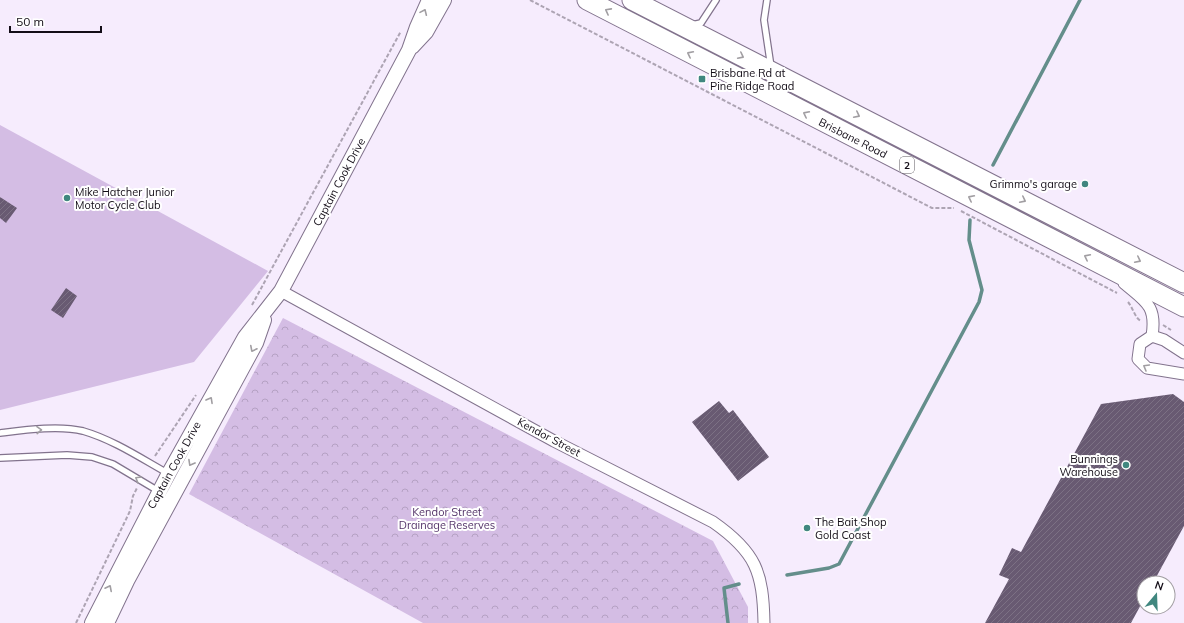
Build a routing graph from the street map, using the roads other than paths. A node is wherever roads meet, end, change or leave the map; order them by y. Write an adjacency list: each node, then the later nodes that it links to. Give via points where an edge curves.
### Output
1 (429, 0): 8 (street, Captain Cook Drive, one-way to 1)
2 (444, 0): 8 (street, Captain Cook Drive, via 426,32)
3 (586, 0): 10 (highway, Brisbane Road / 2, one-way to 3)
4 (632, 0): 7 (highway, Brisbane Road / 2)
5 (716, 0): 7 (lane, via 701,23)
6 (767, 0): 9 (lane, via 764,20)
7 (684, 27): 9 (highway, Brisbane Road / 2, one-way to 9)
8 (409, 50): 12 (street, Captain Cook Drive)
9 (772, 71): 11 (highway, Brisbane Road / 2, one-way to 11)
10 (1108, 268): 13 (highway, Brisbane Road / 2); 15 (street, via 1151,310 1154,324)
11 (1184, 283)
12 (281, 291): 14 (street, Captain Cook Drive); 26 (street, Kendor Street, via 554,441 713,522 748,553 758,571 764,594)
13 (1184, 307)
14 (266, 312): 20 (street, Captain Cook Drive, one-way to 14, via 245,338); 21 (street, Captain Cook Drive, one-way to 21, via 256,343)
15 (1152, 336): 16 (street, via 1164,340); 17 (street, one-way to 15, via 1155,370 1141,364 1138,359 1140,344)
16 (1184, 353)
17 (1184, 374)
18 (0, 433): 20 (lane, one-way to 20, via 39,430 82,431 114,444)
19 (0, 458): 22 (lane, one-way to 19, via 113,464 92,457 67,455)
20 (169, 473): 21 (lane); 22 (street, Captain Cook Drive)
21 (182, 480): 23 (street, Captain Cook Drive)
22 (159, 491): 23 (lane); 24 (street, Captain Cook Drive, one-way to 22)
23 (172, 499): 25 (street, Captain Cook Drive)
24 (92, 623)
25 (107, 623)
26 (764, 623)

